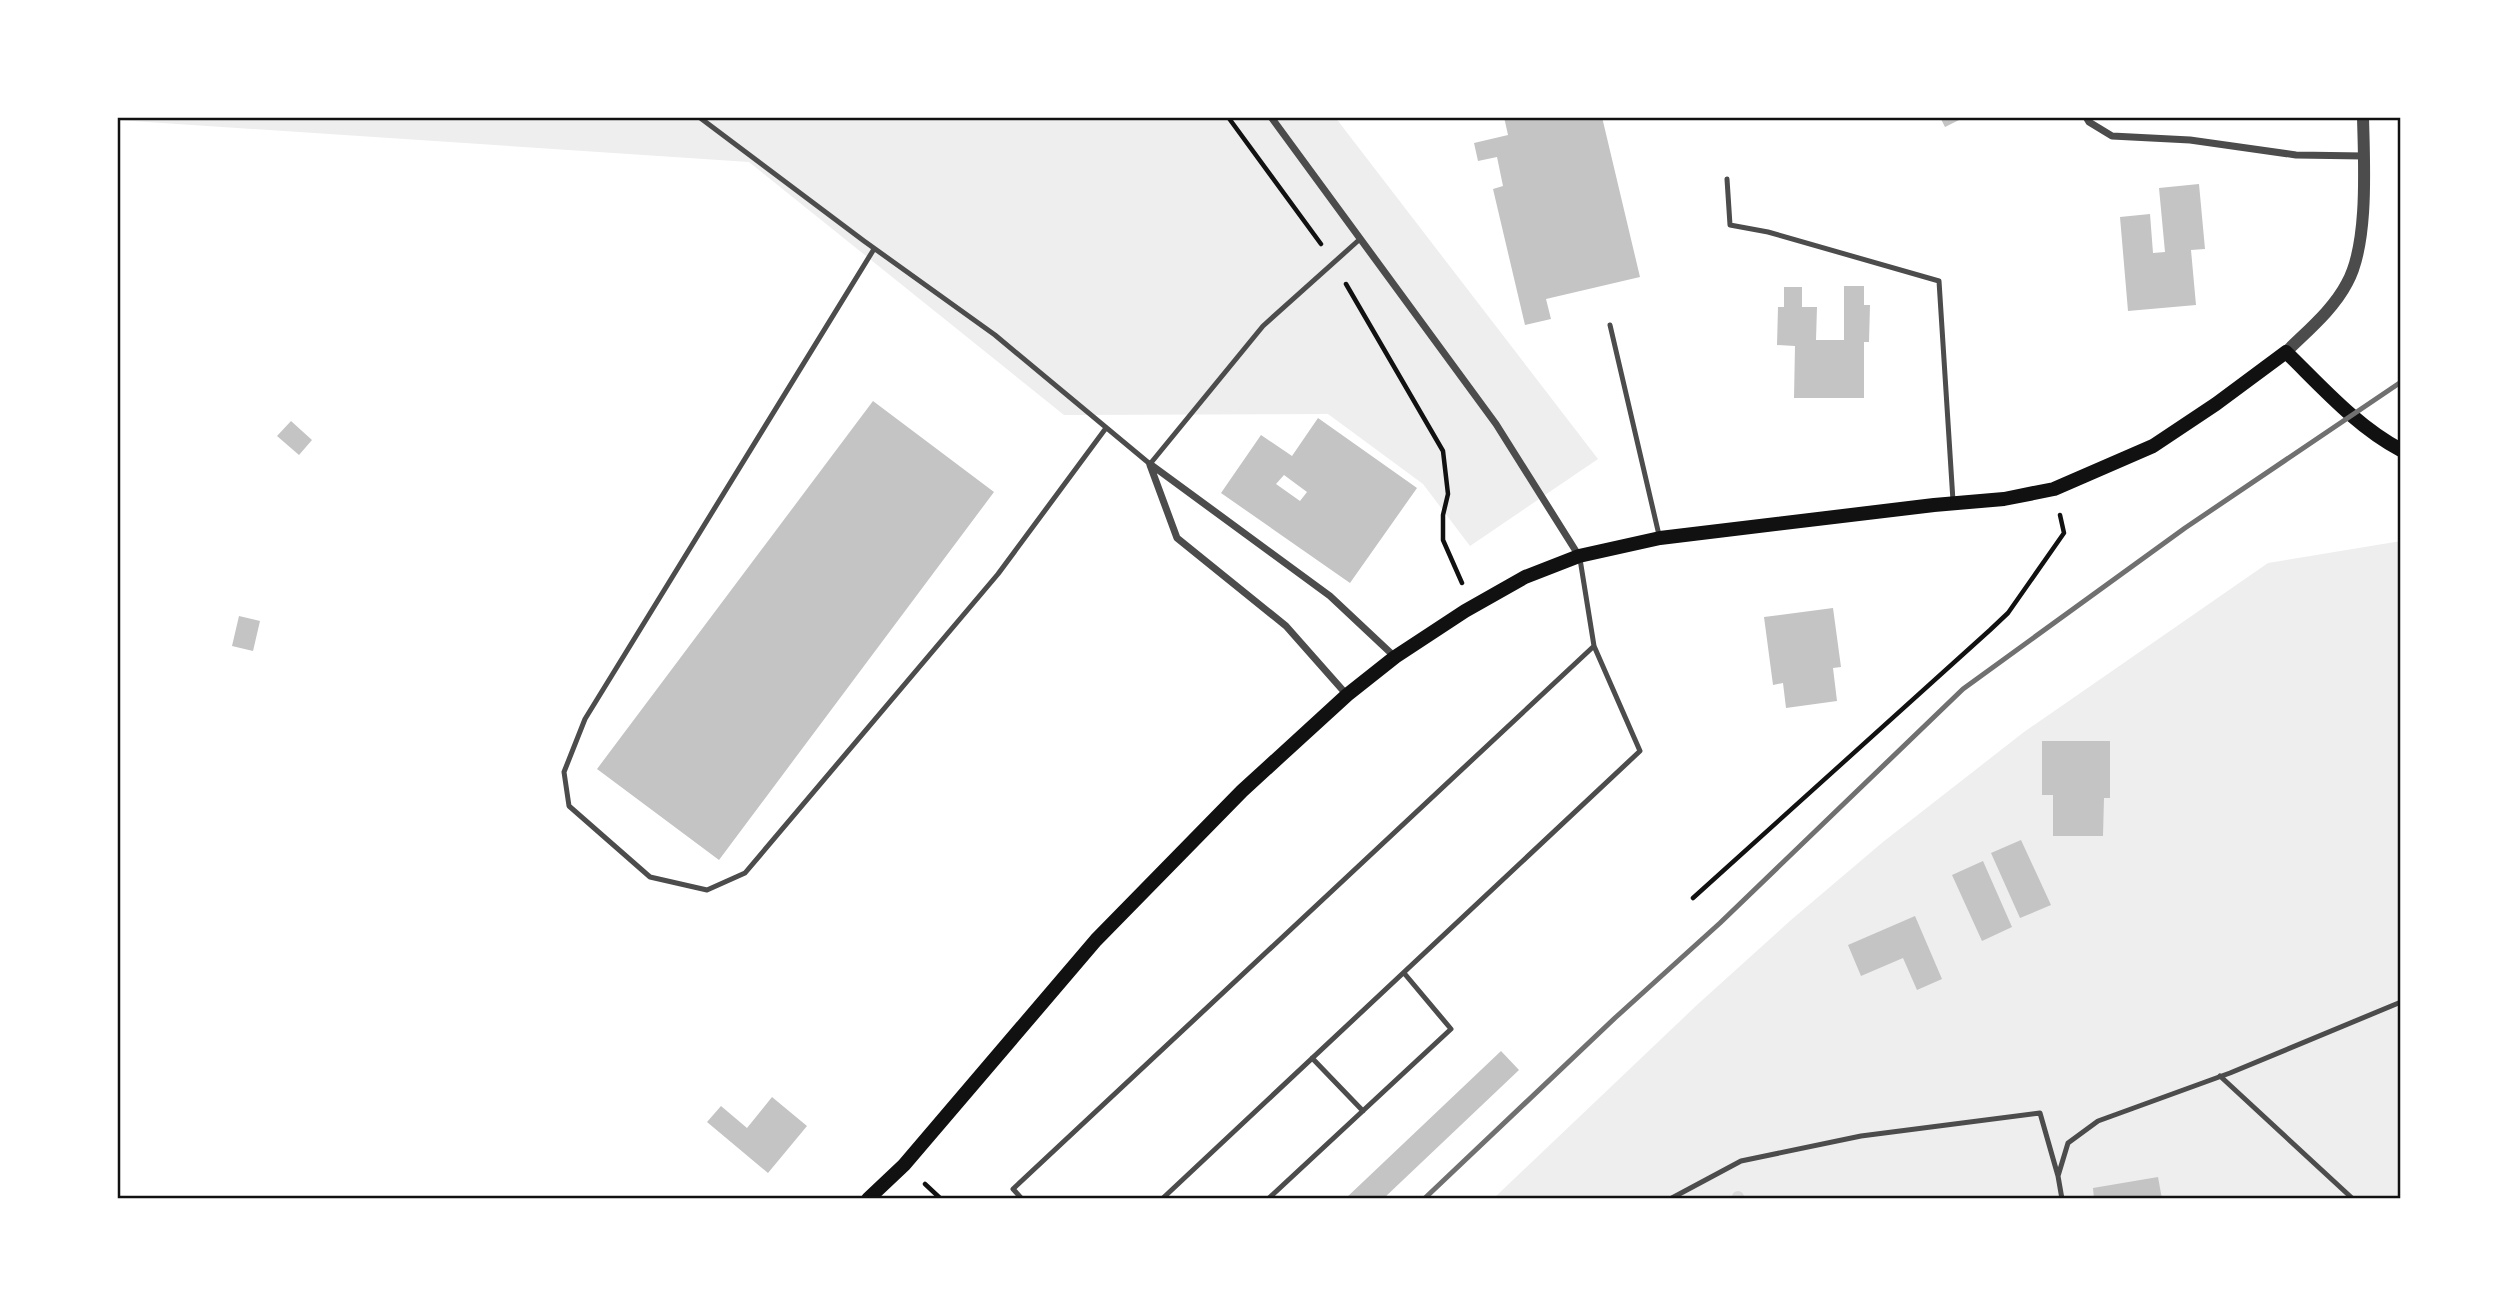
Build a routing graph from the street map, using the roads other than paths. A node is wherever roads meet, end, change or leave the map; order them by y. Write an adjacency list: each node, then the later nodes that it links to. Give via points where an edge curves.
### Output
1 (699, 117): 8 (lane)
2 (1271, 117): 7 (street)
3 (2086, 117): 5 (street, via 2112,136 2190,140 2296,155)
4 (2363, 117): 5 (street)
5 (2364, 156): 10 (street, via 2362,222 2347,283)
6 (1727, 179): 14 (lane, via 1730,225 1939,281)
7 (1360, 239): 13 (lane, via 1263,326); 16 (street, via 1496,424)
8 (874, 249): 11 (lane, via 995,335); 11 (lane, via 585,719 564,772 569,806 650,877 706,890 745,873 998,574)
9 (1610, 325): 15 (lane)
10 (2286, 352): 12 (main road, via 2351,416); 14 (main road, via 2153,446 2054,489)
11 (1106, 428): 13 (lane)
12 (2401, 450)
13 (1150, 464): 18 (street, via 1330,596); 19 (street, via 1177,538 1286,626)
14 (1953, 504): 15 (main road)
15 (1660, 538): 16 (main road)
16 (1579, 556): 17 (lane); 18 (main road, via 1525,577)
17 (1594, 646): 20 (lane, via 1640,751); 27 (lane, via 1013,1189)
18 (1395, 657): 19 (main road)
19 (1347, 695): 26 (main road, via 1242,791 1096,940 904,1164)
20 (1404, 973): 22 (lane); 24 (lane, via 1451,1029)
21 (2401, 1002): 23 (lane)
22 (1312, 1058): 24 (lane); 28 (lane)
23 (2220, 1076): 25 (lane, via 2098,1121 2068,1143); 32 (lane)
24 (1363, 1111): 29 (lane)
25 (2058, 1176): 30 (lane, via 2040,1113 1861,1136 1741,1161); 31 (lane)
26 (868, 1199)
27 (1022, 1199)
28 (1162, 1199)
29 (1268, 1199)
30 (1670, 1199)
31 (2062, 1199)
32 (2353, 1199)

